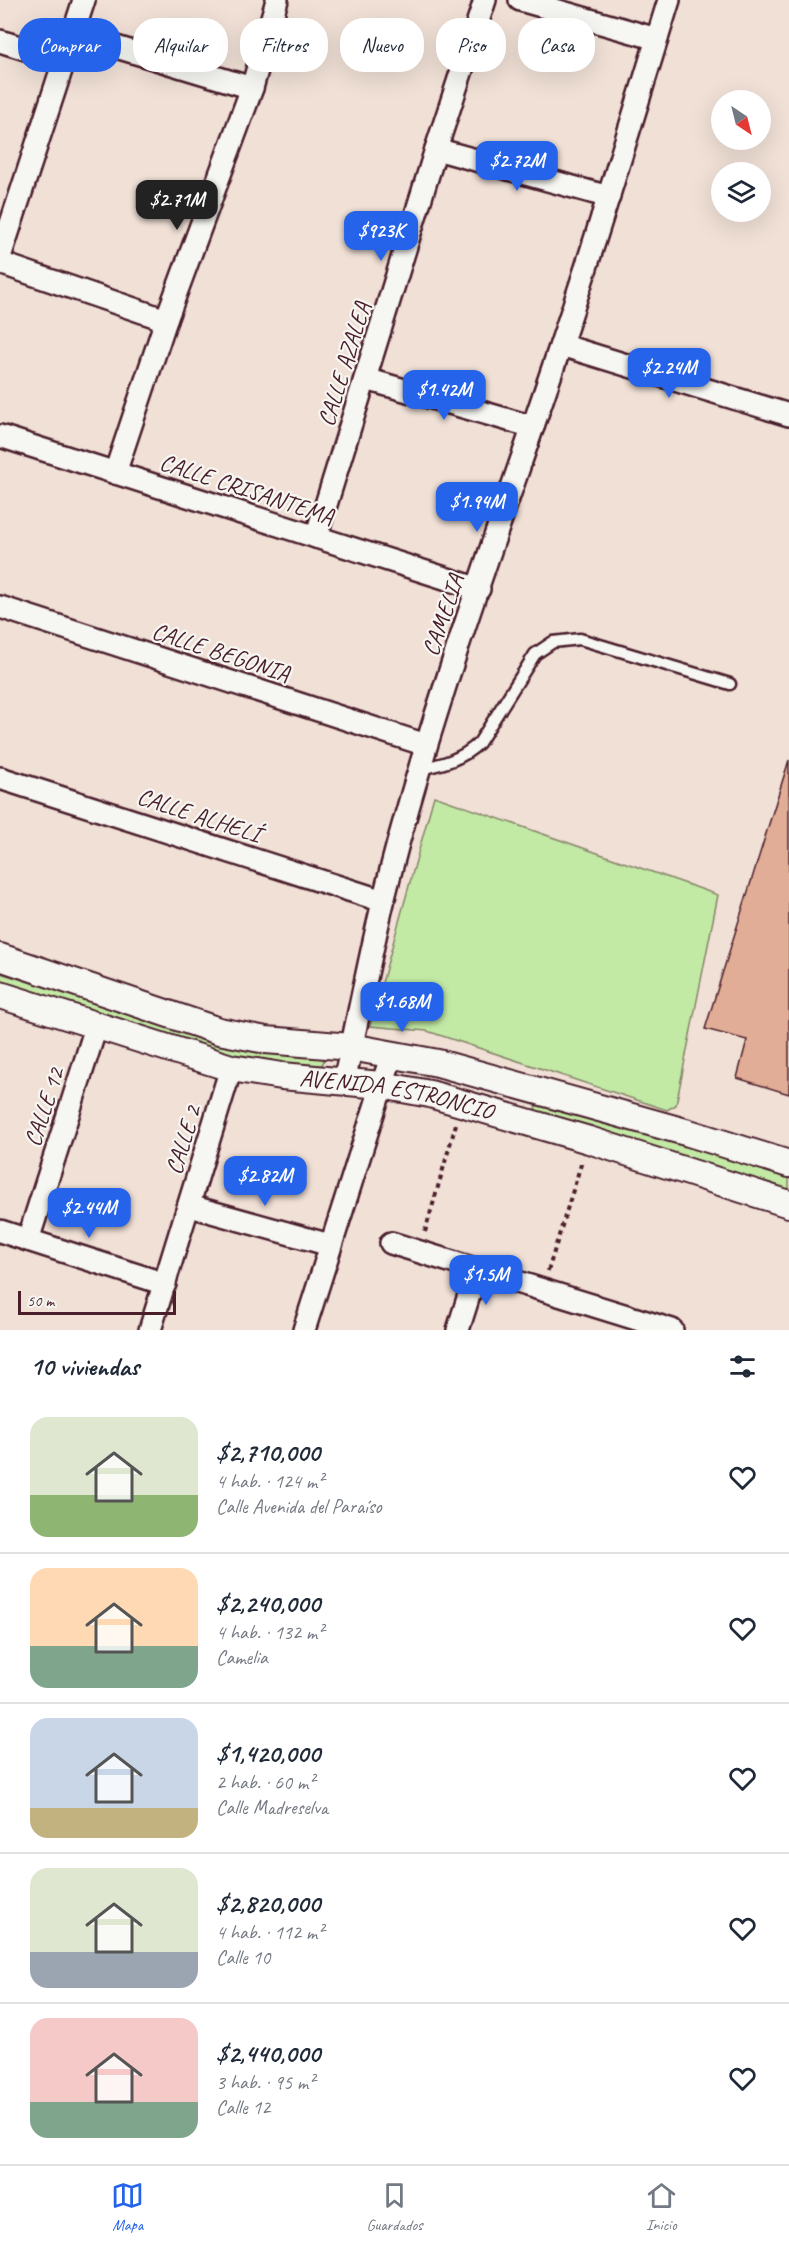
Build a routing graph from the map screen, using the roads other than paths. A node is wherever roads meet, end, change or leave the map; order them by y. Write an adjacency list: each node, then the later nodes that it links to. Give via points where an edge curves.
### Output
1 (84, 0): 6 (street)
2 (277, 0): 12 (street)
3 (485, 0): 13 (street, CALLE AZALEA)
4 (520, 0): 7 (street)
5 (669, 0): 7 (street, CAMELIA)
6 (78, 18)
7 (657, 39): 14 (street, CAMELIA)
8 (0, 41): 9 (street)
9 (18, 47)
10 (121, 48): 12 (street)
11 (60, 72): 15 (street)
12 (252, 88): 17 (street)
13 (436, 149): 14 (street); 19 (street, CALLE AZALEA)
14 (609, 197): 18 (street, CAMELIA)
15 (0, 257)
16 (0, 263): 17 (street)
17 (166, 320): 23 (street)
18 (561, 345): 20 (street); 21 (street, CAMELIA)
19 (366, 379): 21 (street); 24 (street, CALLE AZALEA)
20 (789, 415)
21 (533, 427): 25 (street, CAMELIA)
22 (0, 436): 23 (street, CALLE CRISANTEMA)
23 (115, 473): 24 (street, CALLE CRISANTEMA)
24 (316, 537): 25 (street, CALLE CRISANTEMA)
25 (479, 589): 28 (street, CAMELIA)
26 (0, 607): 28 (street, CALLE BEGONIA)
27 (730, 684): 29 (lane, via 580,639 552,642 535,654 479,743 466,755)
28 (426, 745): 29 (street, CAMELIA)
29 (419, 769): 31 (street, CAMELIA)
30 (0, 778): 31 (street, CALLE ALHELÍ)
31 (383, 901): 35 (street, CAMELIA)
32 (0, 957): 35 (street, AVENIDA ESTRONCIO, via 219,1031 266,1040)
33 (0, 995): 34 (street, AVENIDA ESTRONCIO)
34 (97, 1024): 37 (street, AVENIDA ESTRONCIO); 44 (street, CALLE 12)
35 (351, 1047): 36 (street, AVENIDA ESTRONCIO); 38 (street, CAMELIA)
36 (392, 1054): 39 (street); 40 (street, AVENIDA ESTRONCIO, via 678,1130)
37 (231, 1068): 38 (street, AVENIDA ESTRONCIO); 42 (street, CALLE 2)
38 (344, 1082): 39 (street, AVENIDA ESTRONCIO)
39 (381, 1085): 41 (street, AVENIDA ESTRONCIO, via 430,1094 589,1140); 46 (street)
40 (789, 1164)
41 (789, 1204)
42 (190, 1206): 46 (street); 48 (street, CALLE 2)
43 (0, 1231): 44 (street)
44 (28, 1240): 48 (street)
45 (391, 1243): 47 (street)
46 (330, 1245): 51 (street)
47 (477, 1270): 49 (street, via 542,1288); 52 (street)
48 (165, 1284): 50 (street, CALLE 2)
49 (648, 1326): 53 (street)
50 (150, 1330)
51 (304, 1330)
52 (458, 1330)
53 (672, 1330)

